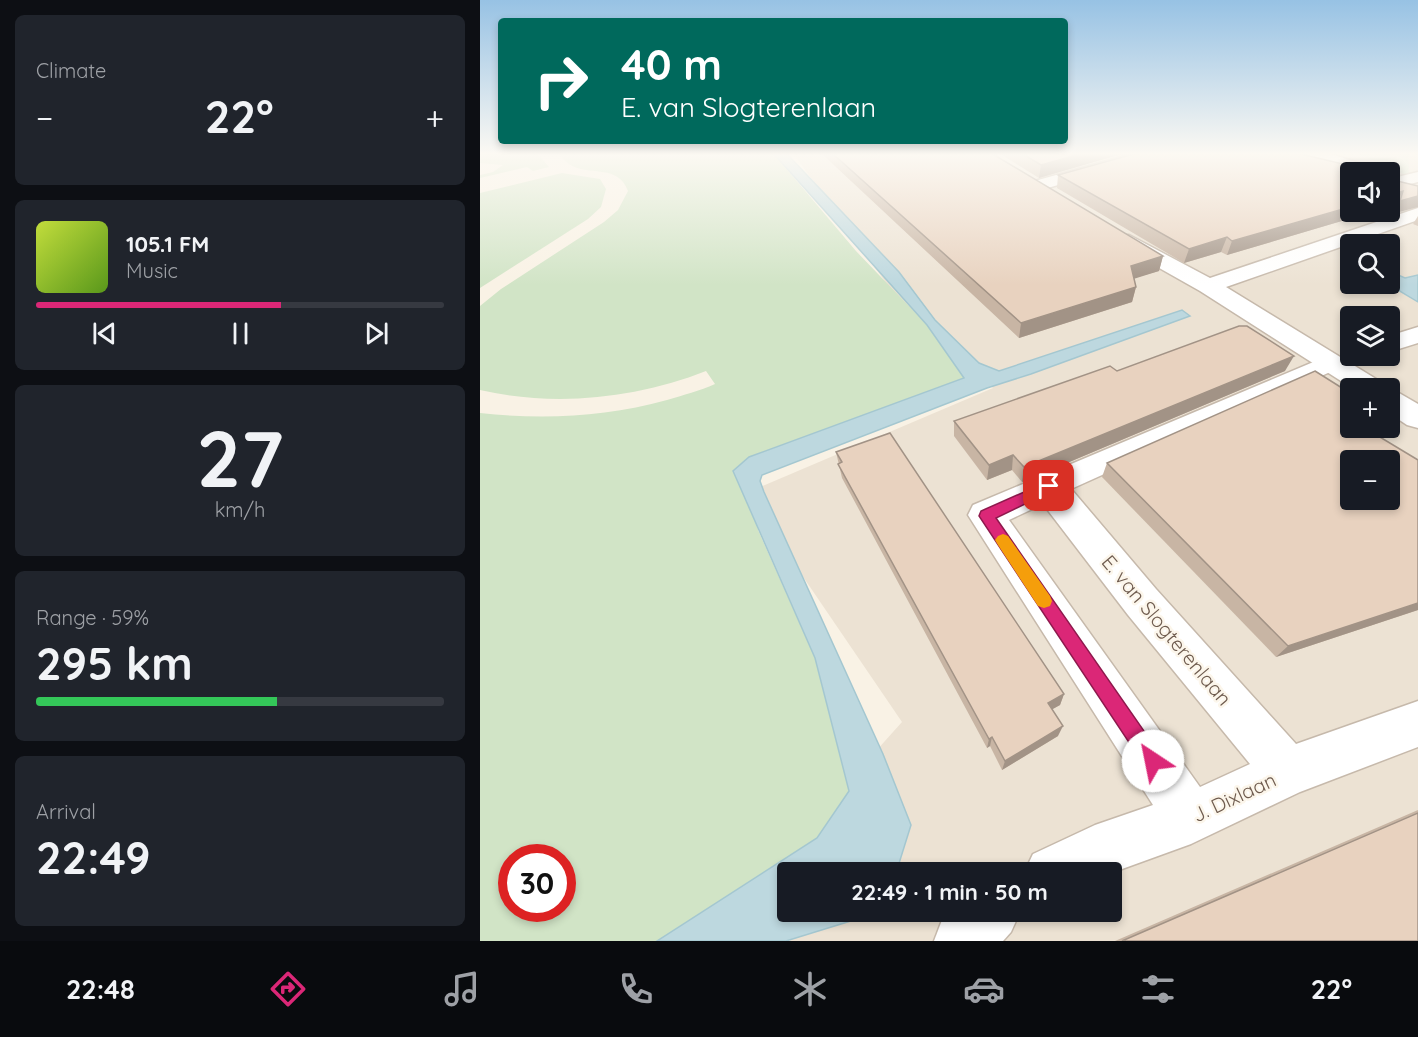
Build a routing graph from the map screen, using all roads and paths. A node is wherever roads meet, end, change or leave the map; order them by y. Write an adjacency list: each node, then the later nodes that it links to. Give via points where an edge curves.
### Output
1 (1418, 214): 3 (street)
2 (1104, 228): 3 (street)
3 (1208, 286): 6 (street)
4 (1418, 335): 5 (street)
5 (1400, 341)
6 (1340, 358)
7 (1340, 359): 12 (street)
8 (1348, 366): 9 (street)
9 (1361, 378)
10 (1400, 407): 11 (street)
11 (1418, 418)
12 (1049, 486): 14 (street, E. van Slogterenlaan); 15 (street, via 986,516)
13 (1418, 724): 14 (street, J. Dixlaan)
14 (1287, 771): 15 (street, J. Dixlaan)
15 (1191, 818): 16 (street, J. Dixlaan)
16 (1075, 862)

